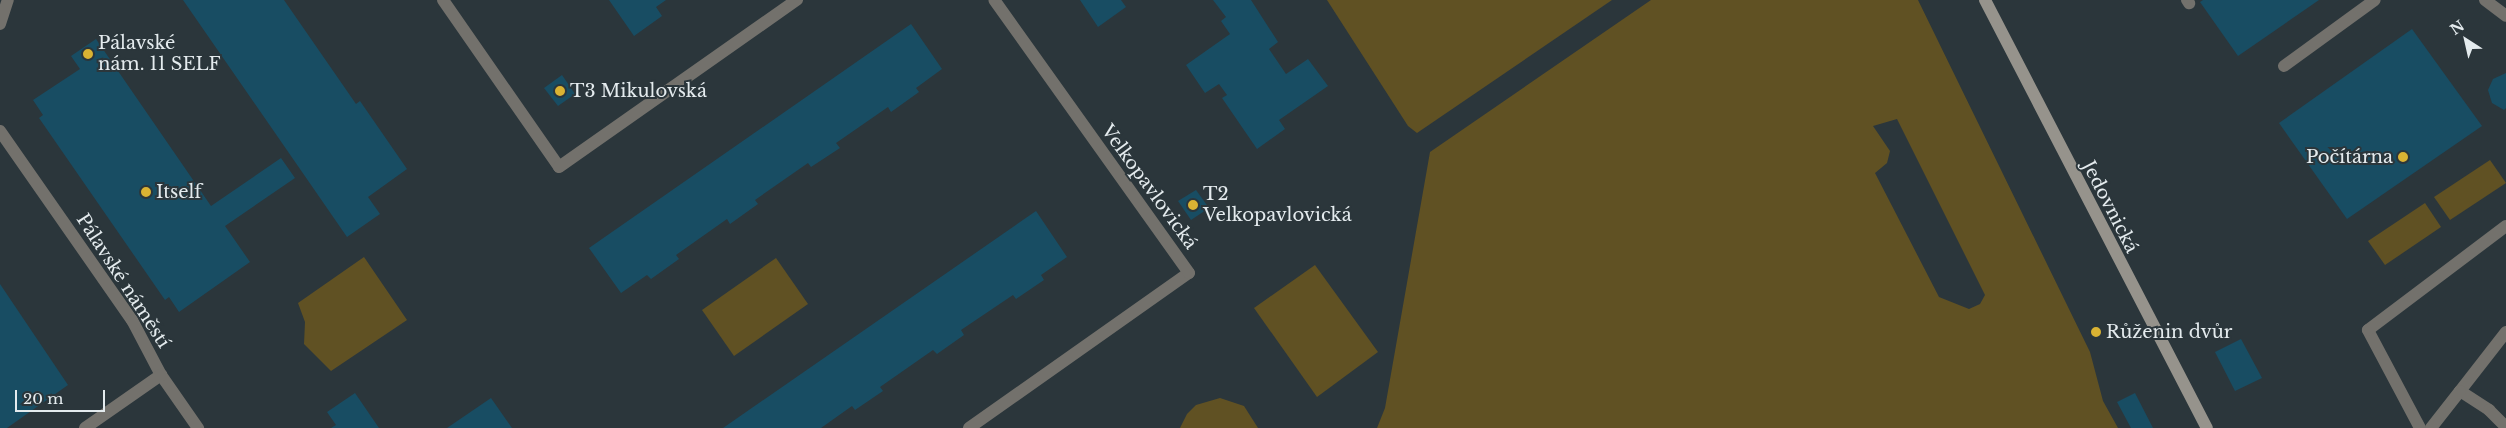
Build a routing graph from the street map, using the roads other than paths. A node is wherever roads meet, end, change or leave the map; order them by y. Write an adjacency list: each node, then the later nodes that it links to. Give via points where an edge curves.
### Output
1 (8, 0): 9 (street)
2 (443, 0): 3 (street, via 559,167)
3 (797, 0)
4 (994, 0): 19 (street, Velkopavlovická, via 1189,273)
5 (1985, 0): 20 (main road, Jedovnická)
6 (2375, 0): 10 (street)
7 (2485, 0): 8 (street)
8 (2506, 16)
9 (0, 24)
10 (2284, 66)
11 (0, 131): 14 (street, Pálavské náměstí, via 132,320)
12 (2506, 226): 21 (street, via 2368,330)
13 (2506, 332): 15 (street)
14 (161, 375): 17 (street, Pálavské náměstí); 18 (street)
15 (2460, 391): 16 (street, via 2489,410); 22 (street)
16 (2506, 427)
17 (85, 428)
18 (198, 428)
19 (970, 428)
20 (2207, 428)
21 (2420, 428)
22 (2432, 428)

